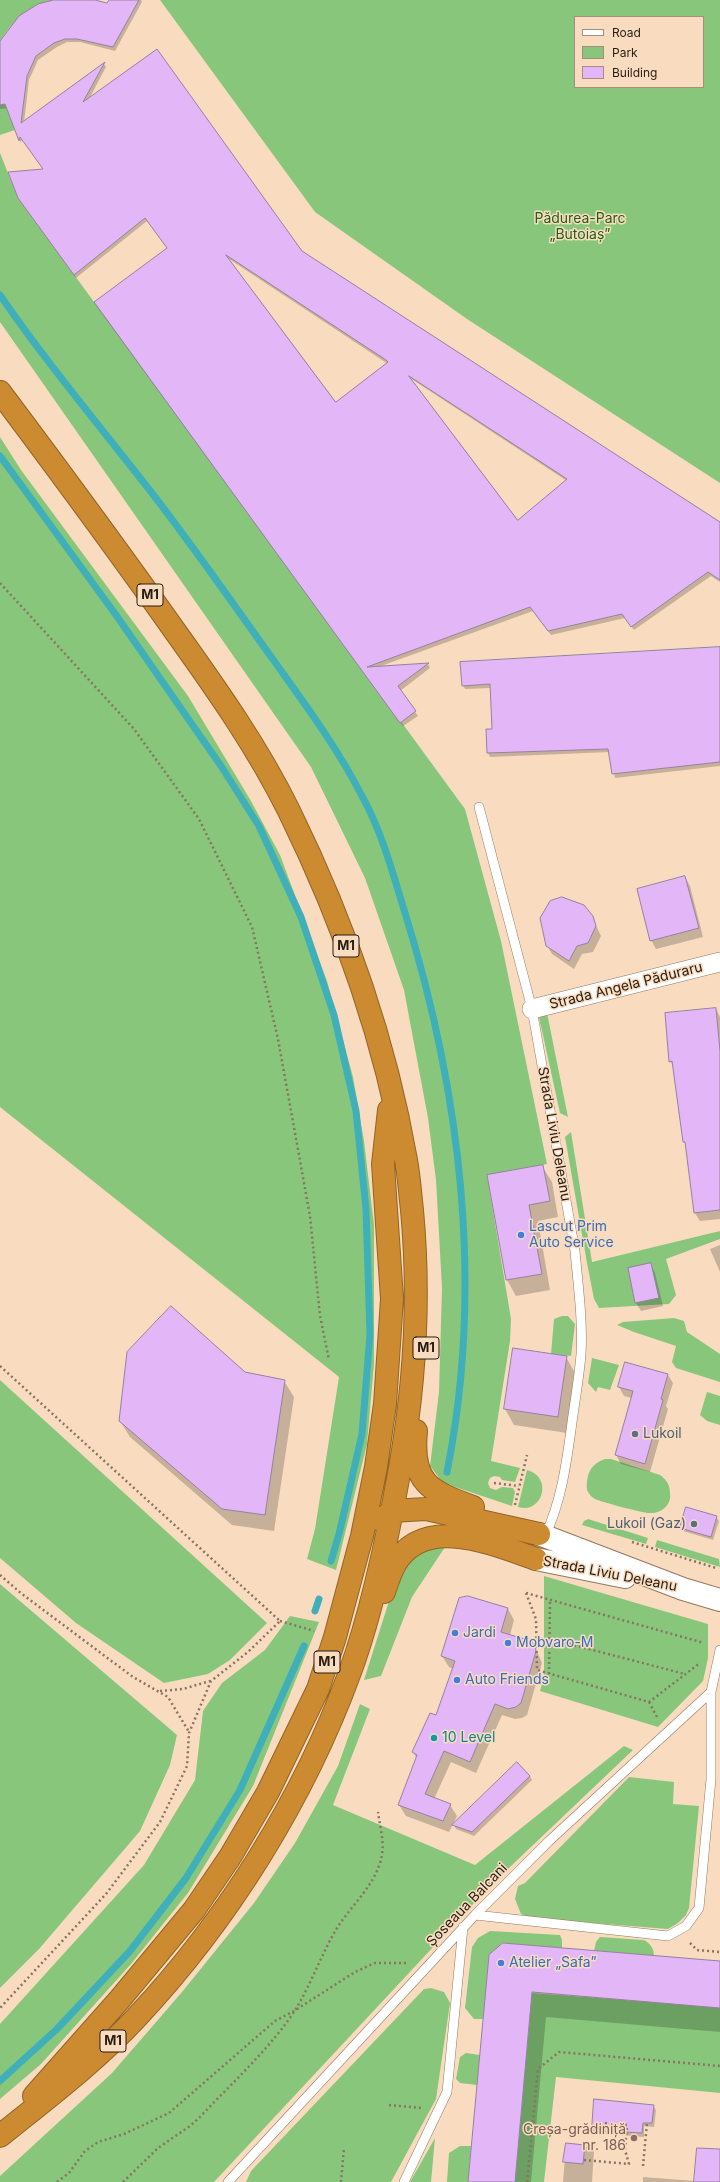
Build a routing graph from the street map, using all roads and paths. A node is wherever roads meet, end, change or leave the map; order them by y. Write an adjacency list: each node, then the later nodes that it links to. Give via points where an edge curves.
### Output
1 (0, 392): 6 (highway, M1, via 67,480 210,680 287,806 342,934 376,1034)
2 (0, 583): 7 (path, via 134,728 199,819 252,927 278,1039 310,1216 320,1316)
3 (479, 807): 5 (lane, Strada Liviu Deleanu)
4 (720, 962): 5 (street, Strada Angela Păduraru)
5 (532, 1009): 14 (lane, Strada Liviu Deleanu, via 575,1251 581,1354 566,1466 553,1519)
6 (391, 1090): 12 (highway, M1, via 403,1336 395,1424 386,1479); 14 (highway, M1, via 418,1158 425,1234 426,1343 416,1433 417,1467 422,1479 431,1489); 23 (highway, M1, via 383,1164 392,1299 385,1404 362,1536)
7 (329, 1360)
8 (0, 1366): 22 (path)
9 (527, 1455): 11 (path)
10 (494, 1483): 11 (path)
11 (519, 1486): 13 (path)
12 (397, 1507): 14 (highway, via 441,1511); 16 (highway); 38 (highway, M1, via 363,1632 324,1737 277,1827); 49 (highway, M1, via 378,1524 372,1538 352,1620 326,1697 277,1802 253,1843 154,1981 92,2049)
13 (514, 1508)
14 (542, 1534): 19 (main road, Strada Liviu Deleanu)
15 (627, 1541): 17 (path)
16 (528, 1556): 19 (main road, Strada Liviu Deleanu); 38 (highway, M1, via 463,1537 444,1535 413,1544 402,1554 394,1566 384,1593 371,1641 338,1729 292,1822 270,1857)
17 (716, 1568)
18 (0, 1575): 31 (path, via 133,1677)
19 (684, 1589): 20 (main road, Strada Liviu Deleanu)
20 (720, 1600)
21 (550, 1601): 24 (path); 25 (path); 28 (path, via 526,1593 536,1619 537,1670)
22 (280, 1621): 23 (path); 30 (path, via 248,1652)
23 (335, 1637): 49 (highway, M1, via 318,1689 268,1792 212,1884 194,1910 120,1999)
24 (550, 1640): 28 (path); 29 (path)
25 (705, 1644)
26 (720, 1650): 32 (lane)
27 (703, 1661): 29 (path)
28 (549, 1674): 29 (path, via 649,1702)
29 (685, 1674)
30 (211, 1681): 31 (path, via 183,1689); 33 (path)
31 (160, 1691): 33 (path, via 168,1697)
32 (711, 1692): 34 (lane); 36 (lane, Șoseaua Balcani, via 549,1840)
33 (189, 1733): 42 (path, via 187,1766 160,1822 106,1894)
34 (716, 1779): 39 (lane, via 699,1908 686,1926)
35 (378, 1812): 43 (path, via 383,1843 380,1863 364,1893 330,1940)
36 (475, 1915): 37 (lane, Șoseaua Balcani); 39 (lane, via 668,1936)
37 (464, 1927): 41 (lane, Șoseaua Balcani); 46 (lane, via 447,2092)
38 (209, 1930): 49 (highway, M1, via 139,2015 101,2054)
39 (678, 1931): 40 (path, via 698,1950)
40 (720, 1952)
41 (425, 1969): 43 (path, via 409,1963 375,1962); 55 (lane, Șoseaua Balcani)
42 (0, 2008)
43 (294, 2012): 53 (path, via 275,2021 169,2113 124,2134 98,2142 85,2151 69,2173); 54 (path, via 255,2061 199,2118 158,2148)
44 (720, 2066): 58 (path, via 559,2052 538,2069)
45 (389, 2105): 46 (path)
46 (439, 2109): 57 (lane)
47 (603, 2123): 51 (path, via 627,2126 625,2150 629,2164)
48 (647, 2123): 52 (path)
49 (0, 2136)
50 (344, 2148): 56 (path)
51 (584, 2160)
52 (643, 2166)
53 (57, 2182)
54 (123, 2182)
55 (228, 2182)
56 (341, 2182)
57 (404, 2182)
58 (527, 2182)

